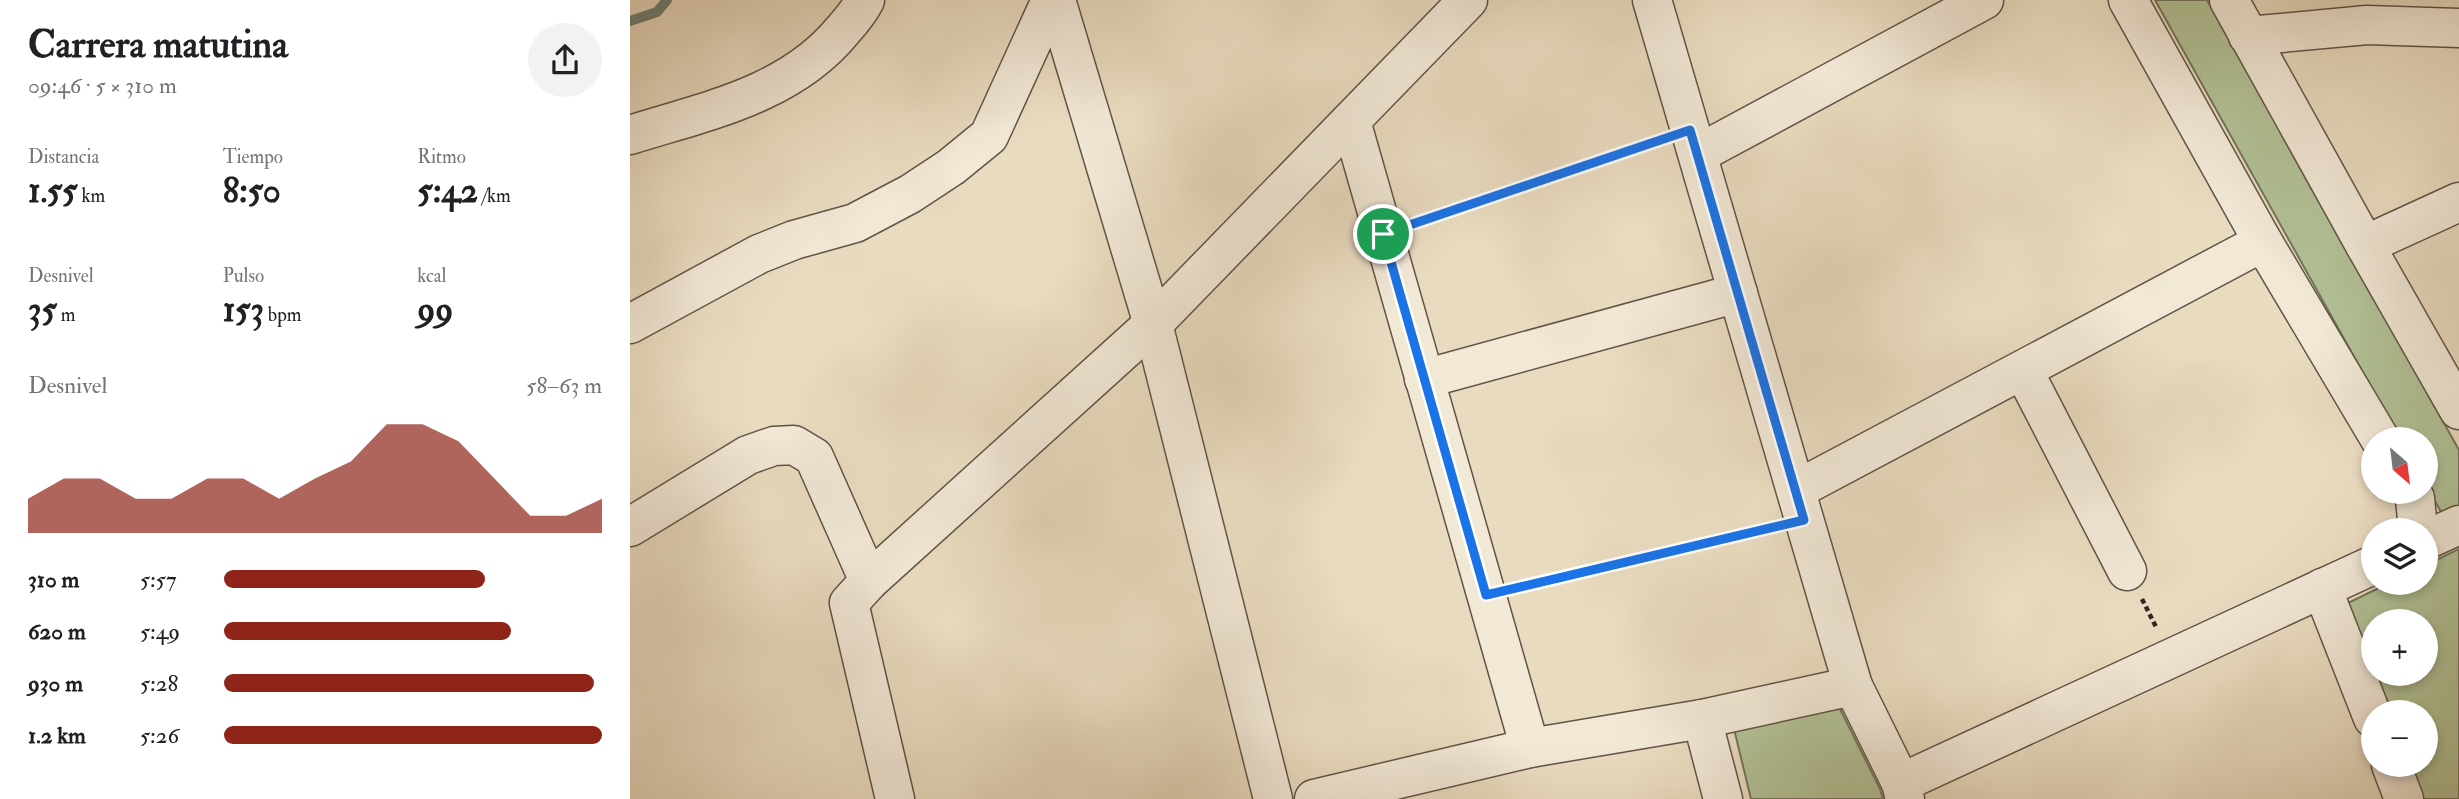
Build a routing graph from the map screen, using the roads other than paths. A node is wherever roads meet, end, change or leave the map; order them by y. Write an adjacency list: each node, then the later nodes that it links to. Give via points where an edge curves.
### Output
1 (864, 0): 13 (street, via 834,41 801,70 754,96)
2 (1054, 0): 19 (street, via 989,136 951,167 855,223 760,254); 20 (street)
3 (1467, 0): 12 (street)
4 (1652, 0): 14 (street)
5 (1984, 0): 14 (street)
6 (2128, 0): 16 (street)
7 (2229, 0): 11 (street)
8 (2415, 0): 9 (street)
9 (2367, 25): 10 (street); 11 (street)
10 (2459, 28)
11 (2248, 36): 17 (street)
12 (1351, 121): 20 (street); 22 (street)
13 (630, 135)
14 (1694, 142): 18 (street)
15 (2459, 202): 17 (street)
16 (2263, 242): 21 (street); 24 (street)
17 (2365, 245): 23 (street)
18 (1738, 293): 22 (street); 25 (street)
19 (630, 324)
20 (1153, 324): 31 (street); 40 (street)
21 (2023, 370): 25 (street); 30 (street)
22 (1424, 379): 36 (street)
23 (2459, 410)
24 (2373, 427)
25 (1800, 505): 33 (street)
26 (2459, 525): 28 (street)
27 (630, 527): 31 (street, via 748,455 794,444 814,457)
28 (2438, 535)
29 (2361, 570): 32 (street)
30 (2127, 571)
31 (870, 581): 39 (street, via 849,603)
32 (2322, 588): 34 (street); 38 (street)
33 (1853, 686): 35 (street); 38 (street)
34 (2366, 700)
35 (1702, 719): 36 (street); 42 (street)
36 (1530, 748): 41 (street)
37 (2396, 777): 43 (street)
38 (1903, 791)
39 (895, 799)
40 (1273, 799)
41 (1314, 799)
42 (1723, 799)
43 (2404, 799)

